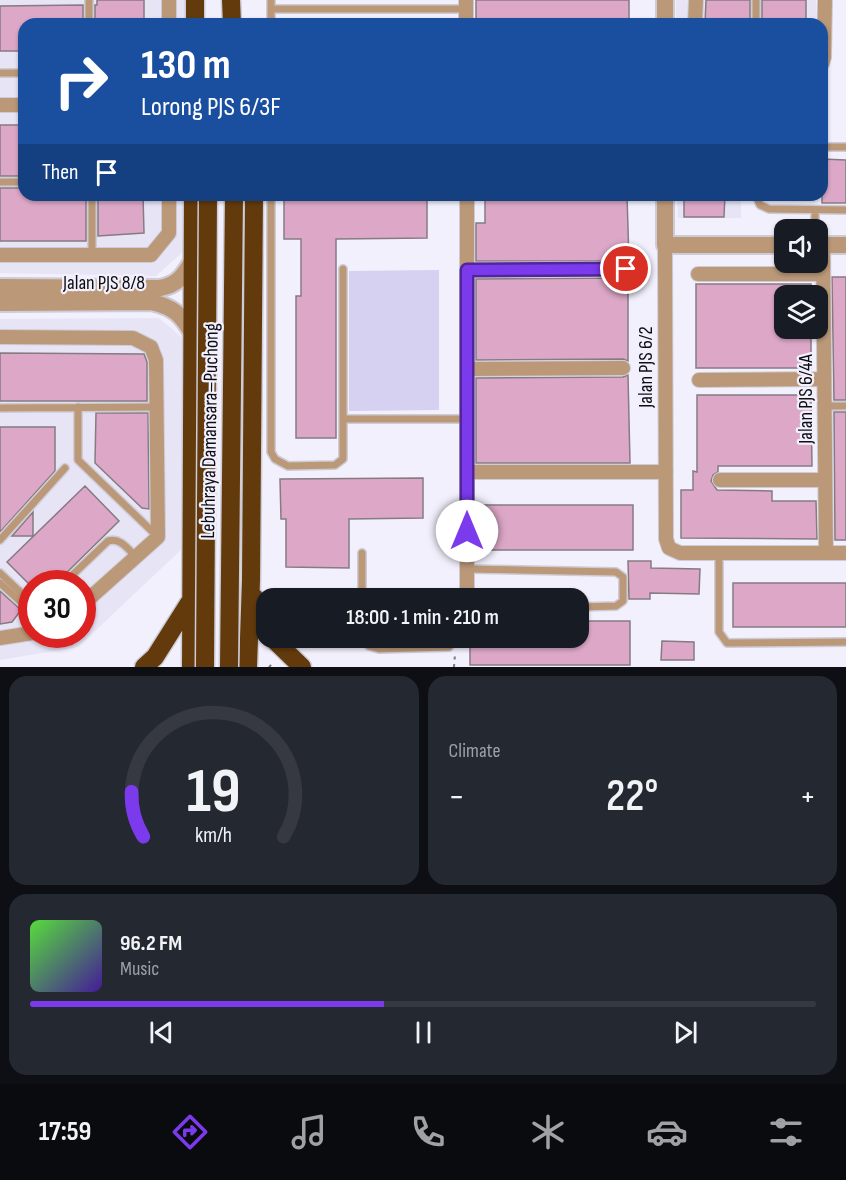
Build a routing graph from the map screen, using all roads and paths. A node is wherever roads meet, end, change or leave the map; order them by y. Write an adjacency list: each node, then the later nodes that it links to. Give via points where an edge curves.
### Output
1 (89, 0): 14 (lane)
2 (169, 0): 15 (street)
3 (195, 0): 16 (highway)
4 (207, 0): 17 (highway)
5 (231, 0): 18 (highway)
6 (244, 0): 19 (highway)
7 (271, 0): 13 (lane)
8 (664, 0): 21 (street)
9 (696, 0): 22 (street)
10 (756, 0): 23 (lane)
11 (825, 0): 24 (street)
12 (466, 5): 13 (lane)
13 (271, 9): 20 (lane)
14 (89, 18)
15 (169, 18)
16 (195, 18)
17 (207, 18)
18 (232, 18)
19 (244, 18)
20 (271, 18)
21 (665, 18)
22 (695, 18)
23 (756, 18)
24 (825, 18)
25 (0, 73): 26 (lane)
26 (18, 73)
27 (0, 105): 28 (street)
28 (18, 105)
29 (828, 147): 30 (lane)
30 (846, 147)
31 (0, 182): 32 (lane)
32 (18, 182)
33 (92, 201): 51 (lane)
34 (169, 201): 51 (street, via 169,233 151,255)
35 (202, 201): 52 (highway)
36 (203, 201): 108 (highway, Lebuhraya Damansara–Puchong, bridge)
37 (234, 201): 109 (highway, Lebuhraya Damansara–Puchong, bridge)
38 (254, 201): 88 (highway)
39 (271, 201): 71 (lane, via 271,452 288,466 335,465 343,459)
40 (466, 201): 55 (street)
41 (665, 201): 46 (street, Jalan PJS 6/2)
42 (758, 201): 43 (lane, via 769,209)
43 (815, 210): 44 (lane); 45 (lane)
44 (846, 210)
45 (815, 219)
46 (665, 245): 47 (street); 75 (street, Jalan PJS 6/2)
47 (774, 245)
48 (828, 245): 49 (street)
49 (846, 245)
50 (0, 255): 51 (street)
51 (92, 255)
52 (193, 260): 58 (street, Jalan PJS 8/8, via 178,282 160,288); 60 (highway)
53 (343, 269): 71 (lane)
54 (626, 269): 55 (street)
55 (467, 270): 63 (street)
56 (698, 274): 57 (street)
57 (823, 274): 64 (street, Jalan PJS 6/4A)
58 (0, 287)
59 (0, 303): 60 (street, Jalan PJS 8/8, via 165,305 184,320)
60 (193, 335): 95 (highway)
61 (0, 337): 69 (street, via 133,338 151,347 156,360)
62 (623, 368): 63 (street)
63 (467, 369): 72 (street)
64 (825, 379): 65 (street); 66 (street, Jalan PJS 6/4A)
65 (699, 380)
66 (825, 406): 67 (lane); 77 (street, Jalan PJS 6/4A)
67 (846, 406)
68 (78, 407): 69 (lane); 70 (lane); 78 (lane, via 78,460)
69 (157, 407): 78 (street)
70 (0, 408)
71 (343, 419): 72 (lane)
72 (467, 419): 74 (street)
73 (65, 468): 79 (lane)
74 (467, 472): 75 (street); 85 (street)
75 (666, 472): 81 (street, Jalan PJS 6/2, via 669,548 680,553)
76 (720, 480): 77 (street)
77 (825, 480): 82 (street, Jalan PJS 6/4A)
78 (158, 537): 84 (street)
79 (0, 540)
80 (362, 553): 90 (lane)
81 (719, 553): 82 (street); 102 (lane, via 719,632 727,643)
82 (826, 553): 83 (street)
83 (846, 553)
84 (136, 558): 86 (lane, via 114,539); 93 (street)
85 (467, 569): 91 (street); 97 (lane, via 616,572 623,577 622,601 616,606)
86 (78, 570)
87 (0, 573): 92 (lane)
88 (251, 580): 96 (highway); 99 (highway)
89 (0, 583): 94 (lane)
90 (362, 588)
91 (467, 588)
92 (18, 590)
93 (96, 592)
94 (18, 599)
95 (190, 600): 98 (highway); 106 (highway, via 166,642)
96 (256, 604)
97 (589, 607)
98 (190, 621): 99 (highway, via 198,638 215,646 234,642); 107 (highway)
99 (248, 625): 110 (highway)
100 (18, 635): 101 (street)
101 (0, 638)
102 (846, 642)
103 (282, 648): 111 (highway)
104 (376, 648): 105 (lane)
105 (423, 648)
106 (144, 667)
107 (191, 667)
108 (205, 667)
109 (229, 667)
110 (248, 667)
111 (302, 667)

